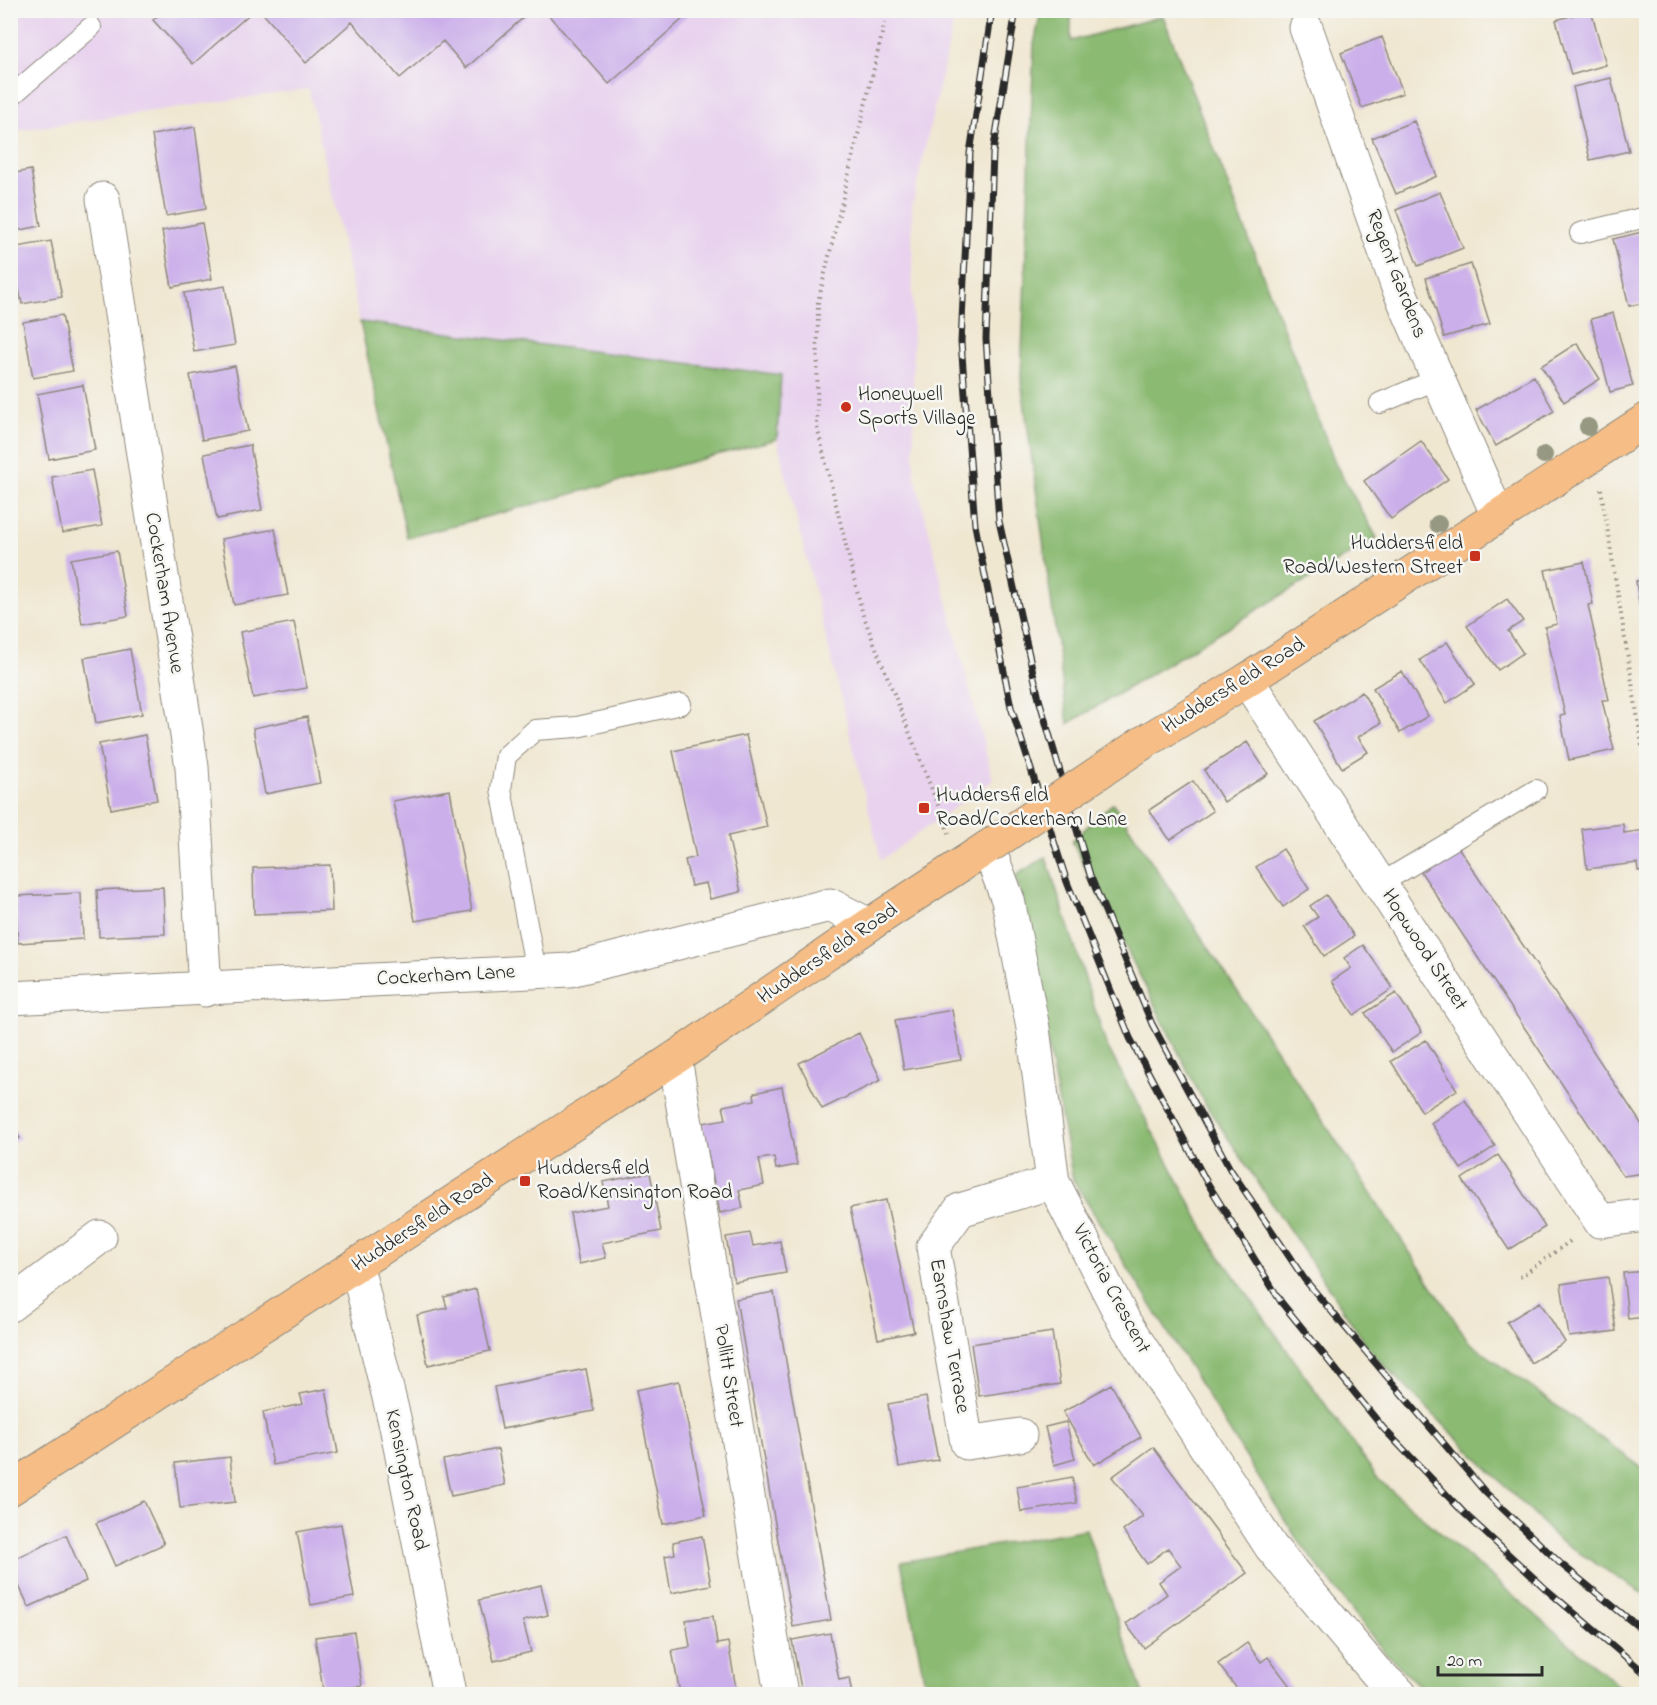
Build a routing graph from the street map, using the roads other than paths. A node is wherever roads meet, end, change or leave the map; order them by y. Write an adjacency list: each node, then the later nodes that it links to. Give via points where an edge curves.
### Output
1 (91, 27): 3 (lane)
2 (1306, 28): 7 (street, Regent Gardens, via 1397,285)
3 (10, 98)
4 (103, 199): 18 (street, Cockerham Avenue, via 192,767)
5 (1647, 218): 6 (lane)
6 (1580, 233)
7 (1438, 379): 8 (lane); 10 (street, Regent Gardens)
8 (1380, 403)
9 (1645, 424): 10 (highway, Huddersfield Road)
10 (1498, 516): 11 (highway, Huddersfield Road)
11 (1247, 680): 14 (highway, Huddersfield Road, bridge, via 1141,744); 15 (street, Hopwood Street)
12 (681, 704): 17 (lane, via 577,727 535,730 506,756 501,789)
13 (1536, 790): 15 (lane)
14 (974, 856): 16 (highway, Huddersfield Road); 21 (street, Victoria Crescent, via 1008,900 1033,1028)
15 (1380, 884): 22 (street, Hopwood Street, via 1600,1221)
16 (869, 925): 17 (street, Cockerham Lane, via 830,905 570,970); 20 (highway, Huddersfield Road)
17 (536, 971): 18 (street, Cockerham Lane)
18 (205, 990): 19 (street, Cockerham Lane)
19 (10, 998)
20 (675, 1058): 24 (highway, Huddersfield Road); 29 (street, Pollitt Street)
21 (1053, 1182): 26 (street, Earnshaw Terrace, via 960,1210 933,1247 967,1443); 30 (street, Victoria Crescent, via 1125,1323 1271,1547)
22 (1647, 1215)
23 (100, 1237): 25 (street)
24 (357, 1267): 27 (highway, Huddersfield Road); 28 (street, Kensington Road, via 396,1426)
25 (10, 1305)
26 (1020, 1435)
27 (10, 1490)
28 (449, 1695)
29 (781, 1695)
30 (1400, 1695)

